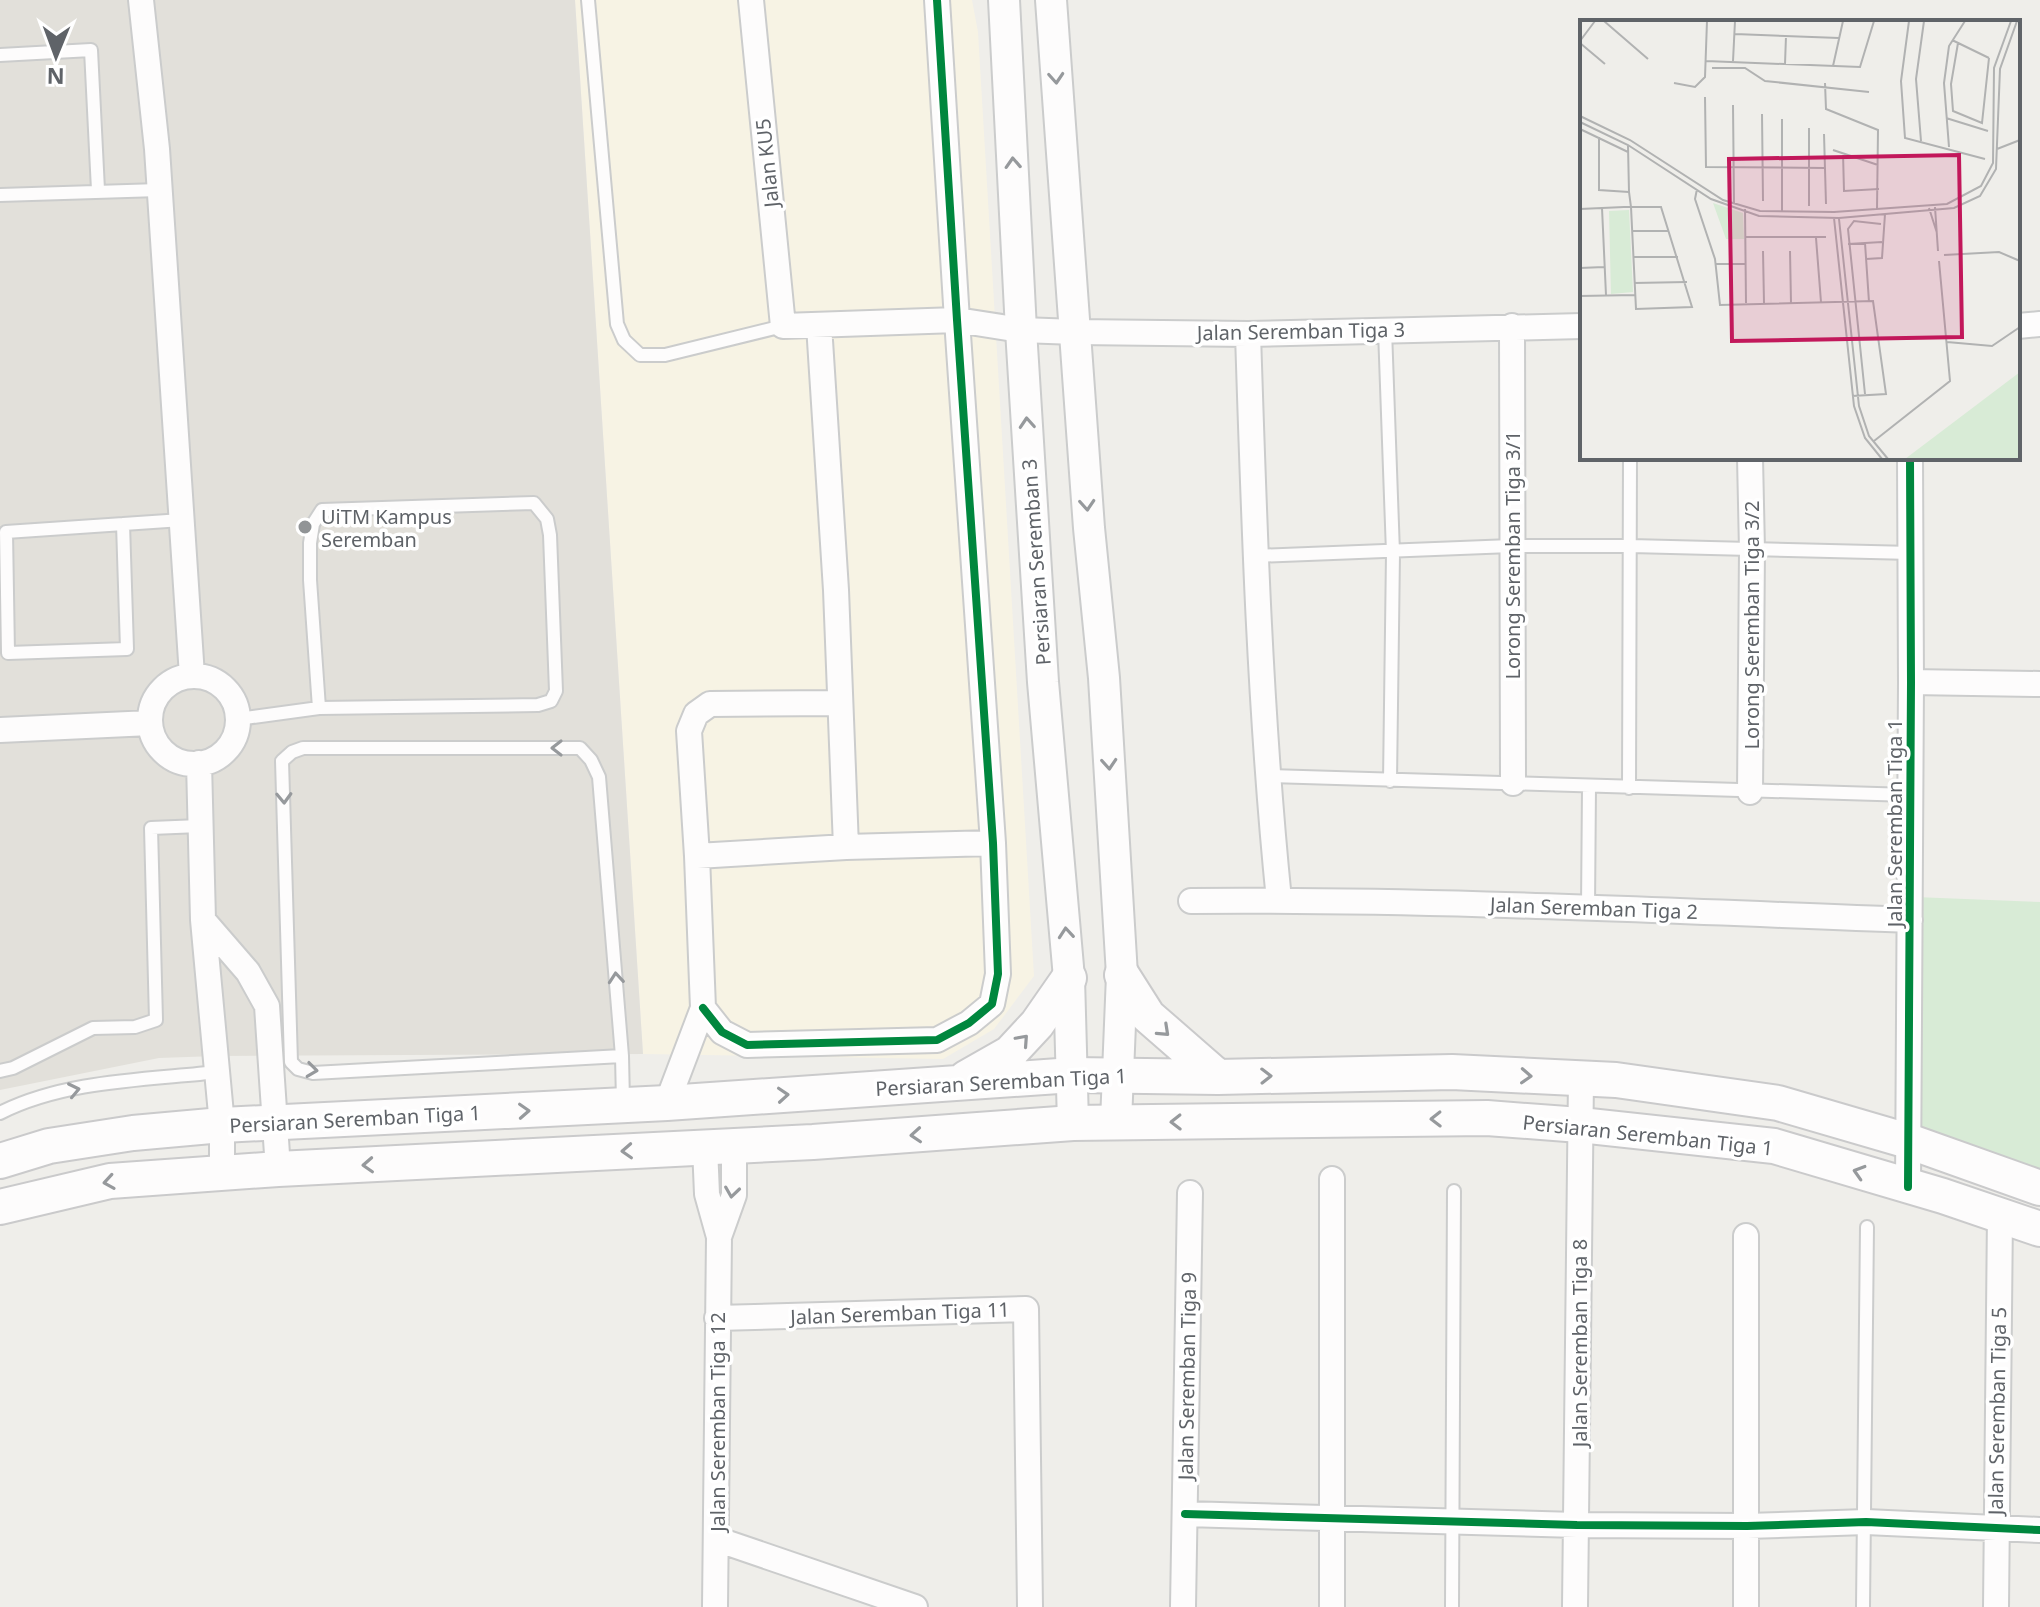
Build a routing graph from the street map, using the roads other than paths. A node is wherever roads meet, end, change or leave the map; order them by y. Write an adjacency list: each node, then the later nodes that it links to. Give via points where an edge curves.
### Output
1 (141, 0): 9 (street)
2 (588, 0): 14 (lane, via 617,324 624,340 640,355 665,355)
3 (751, 0): 14 (street, Jalan KU5)
4 (937, 0): 11 (street)
5 (1004, 0): 18 (street, Persiaran Seremban 3, one-way to 5)
6 (1051, 0): 20 (street, one-way to 20)
7 (0, 55): 8 (lane, via 91,50)
8 (98, 190): 9 (lane); 10 (lane)
9 (159, 190): 25 (street)
10 (0, 195)
11 (957, 320): 13 (street, Jalan Seremban Tiga 3); 18 (street, Jalan Seremban Tiga 3); 50 (street)
12 (2040, 324): 17 (street)
13 (819, 325): 14 (street, Jalan Seremban Tiga 3); 36 (street)
14 (783, 326)
15 (1512, 326): 16 (street, Jalan Seremban Tiga 3); 19 (street, Jalan Seremban Tiga 3); 27 (street, Lorong Seremban Tiga 3/1)
16 (1580, 326)
17 (2020, 326)
18 (1021, 330): 20 (street, Jalan Seremban Tiga 3); 59 (street, Persiaran Seremban 3, one-way to 18, via 1043,682)
19 (1385, 330): 21 (street, Jalan Seremban Tiga 3); 30 (lane)
20 (1076, 332): 21 (street, Jalan Seremban Tiga 3); 58 (street, one-way to 58)
21 (1248, 334): 32 (street)
22 (1630, 460): 28 (lane)
23 (1750, 460): 29 (street, Lorong Seremban Tiga 3/2)
24 (1910, 460): 31 (street, Jalan Seremban Tiga 1)
25 (182, 520): 26 (lane); 33 (street)
26 (123, 524): 26 (lane, via 6,532 8,653 127,649)
27 (1511, 546): 28 (lane); 30 (lane); 44 (street, Lorong Seremban Tiga 3/1)
28 (1631, 546): 29 (lane); 46 (lane)
29 (1752, 550): 31 (lane); 47 (street, Lorong Seremban Tiga 3/2)
30 (1393, 553): 32 (lane); 43 (lane)
31 (1912, 553): 34 (street, Jalan Seremban Tiga 1)
32 (1255, 556): 42 (street)
33 (192, 676): 38 (street, via 221,684 231,695); 39 (street, via 166,686 157,696)
34 (1911, 682): 35 (street); 48 (street, Jalan Seremban Tiga 1)
35 (2040, 684)
36 (840, 703): 51 (street); 52 (street, via 710,704 696,714 689,731)
37 (319, 708): 37 (lane, via 551,701 556,691 550,535 547,519 534,503 322,510 310,543); 38 (lane)
38 (238, 719): 41 (street, via 235,738 226,750)
39 (150, 723): 40 (street); 41 (street, via 154,737 172,758)
40 (0, 730)
41 (199, 763): 49 (street)
42 (1266, 776): 43 (lane); 53 (street)
43 (1390, 781): 44 (lane)
44 (1513, 783): 45 (lane)
45 (1589, 787): 46 (lane); 55 (lane)
46 (1629, 788): 47 (lane)
47 (1750, 792): 48 (lane)
48 (1910, 795): 57 (street, Jalan Seremban Tiga 1)
49 (200, 826): 56 (street); 62 (lane, via 151,828 156,1020 135,1027 93,1028)
50 (993, 843): 51 (street); 60 (street, via 998,974 992,1004 969,1023 937,1040 747,1045 722,1032)
51 (846, 847): 52 (street)
52 (697, 856): 60 (street)
53 (1279, 900): 54 (street, Jalan Seremban Tiga 2); 55 (street, Jalan Seremban Tiga 2)
54 (1191, 901)
55 (1588, 907): 57 (street, Jalan Seremban Tiga 2)
56 (203, 920): 63 (street); 73 (street, via 248,972 267,1006)
57 (1910, 920): 77 (street, Jalan Seremban Tiga 1)
58 (1122, 975): 65 (street); 66 (main road, one-way to 66, via 1148,1016)
59 (1069, 978): 64 (street, Persiaran Seremban 3); 68 (main road, one-way to 59, via 1010,1053)
60 (703, 1008): 69 (street)
61 (622, 1056): 61 (lane, one-way to 61, via 599,777 580,748 303,748 282,761 291,1062 298,1069 313,1073); 70 (lane)
62 (0, 1071)
63 (218, 1072): 71 (lane, one-way to 63, via 25,1101 92,1086); 75 (street)
64 (1073, 1075): 65 (main road, Persiaran Seremban Tiga 1); 68 (main road, Persiaran Seremban Tiga 1); 74 (street, Persiaran Seremban 3)
65 (1118, 1075): 66 (main road, Persiaran Seremban Tiga 1); 72 (street)
66 (1218, 1077): 67 (main road, Persiaran Seremban Tiga 1, one-way to 67, via 1452,1072)
67 (1581, 1079): 76 (street, Jalan Seremban Tiga 8); 77 (main road, Persiaran Seremban Tiga 1, via 1778,1103)
68 (959, 1082): 69 (main road, Persiaran Seremban Tiga 1, one-way to 68)
69 (667, 1103): 70 (main road, Persiaran Seremban Tiga 1)
70 (623, 1105): 73 (main road, Persiaran Seremban Tiga 1, one-way to 70)
71 (0, 1113)
72 (1116, 1122): 74 (main road, Persiaran Seremban Tiga 1); 76 (main road, Persiaran Seremban Tiga 1, one-way to 72, via 1487,1118)
73 (274, 1123): 75 (main road, Persiaran Seremban Tiga 1); 80 (street)
74 (1073, 1123): 78 (main road, Persiaran Seremban Tiga 1, one-way to 78)
75 (222, 1125): 79 (main road, Persiaran Seremban Tiga 1, via 49,1146); 81 (street)
76 (1580, 1125): 83 (main road, Persiaran Seremban Tiga 1, one-way to 76, via 1774,1146); 97 (street, Jalan Seremban Tiga 8)
77 (1908, 1141): 83 (street, Jalan Seremban Tiga 1); 84 (main road, Persiaran Seremban Tiga 1)
78 (720, 1146): 80 (main road, Persiaran Seremban Tiga 1, one-way to 80); 92 (street, Jalan Seremban Tiga 12, via 734,1195 719,1237)
79 (0, 1161)
80 (278, 1169): 81 (main road, Persiaran Seremban Tiga 1)
81 (222, 1173): 87 (main road, Persiaran Seremban Tiga 1, one-way to 87, via 110,1181)
82 (1332, 1179): 94 (street)
83 (1908, 1187): 88 (main road, Persiaran Seremban Tiga 1)
84 (2040, 1188)
85 (1454, 1191): 95 (lane)
86 (1190, 1193): 93 (street, Jalan Seremban Tiga 9)
87 (0, 1207)
88 (2000, 1214): 90 (main road, Persiaran Seremban Tiga 1); 99 (street, Jalan Seremban Tiga 5)
89 (1867, 1227): 96 (lane)
90 (2040, 1229)
91 (1746, 1236): 98 (street)
92 (717, 1318): 101 (street, Jalan Seremban Tiga 12); 104 (street, Jalan Seremban Tiga 11, via 1026,1309)
93 (1185, 1514): 94 (street); 105 (street, Jalan Seremban Tiga 9)
94 (1333, 1520): 95 (street); 106 (street)
95 (1454, 1521): 97 (street); 107 (lane)
96 (1866, 1522): 98 (street); 99 (street); 110 (lane)
97 (1577, 1525): 98 (street); 108 (street, Jalan Seremban Tiga 8)
98 (1747, 1526): 109 (street)
99 (1995, 1527): 100 (street); 111 (street, Jalan Seremban Tiga 5)
100 (2040, 1530)
101 (716, 1539): 102 (street, Jalan Seremban Tiga 12); 103 (street)
102 (715, 1607)
103 (915, 1607)
104 (1030, 1607)
105 (1183, 1607)
106 (1332, 1607)
107 (1452, 1607)
108 (1575, 1607)
109 (1746, 1607)
110 (1863, 1607)
111 (1996, 1607)

